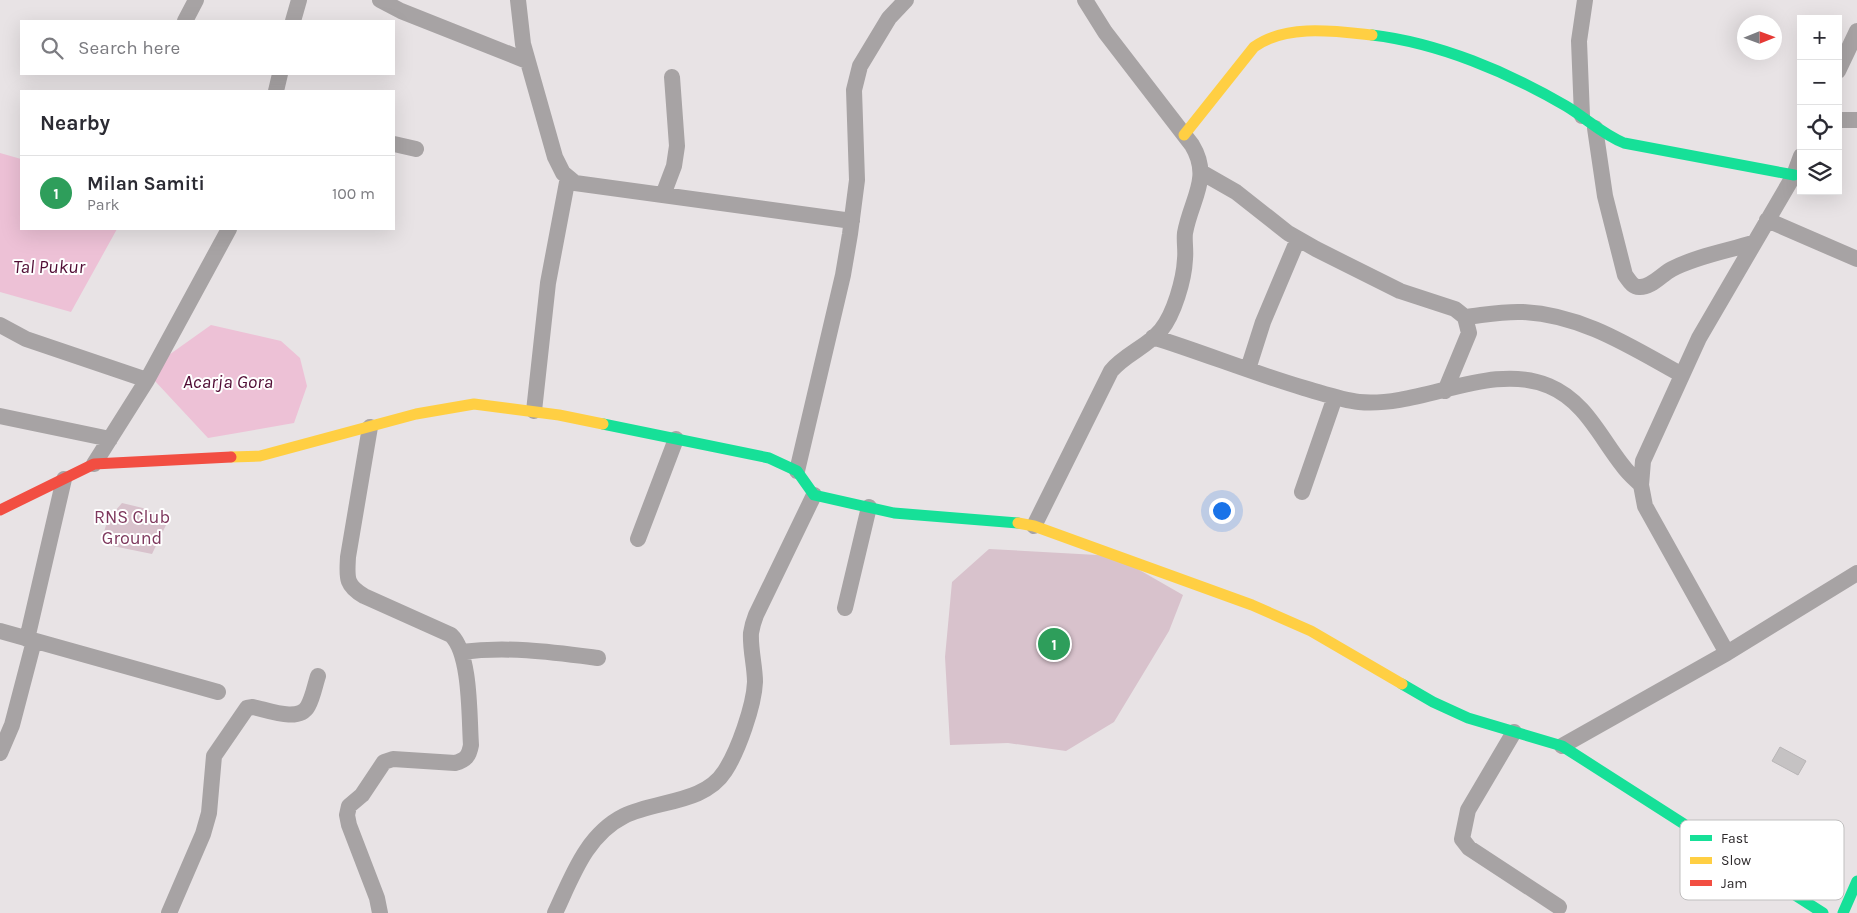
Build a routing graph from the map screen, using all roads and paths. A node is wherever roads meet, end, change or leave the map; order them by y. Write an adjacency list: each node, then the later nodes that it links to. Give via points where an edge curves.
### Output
1 (196, 0): 8 (street)
2 (299, 0): 9 (street)
3 (380, 0): 11 (street)
4 (518, 0): 11 (street)
5 (906, 0): 29 (street, via 889,18 860,66 854,90 853,113 858,151)
6 (1085, 0): 20 (street, via 1105,32)
7 (1585, 0): 16 (street, via 1579,41)
8 (186, 20)
9 (294, 20)
10 (1857, 31): 12 (street)
11 (526, 61): 26 (street, via 554,157)
12 (1842, 63)
13 (279, 75): 15 (street)
14 (672, 77): 27 (street, via 677,146 674,166)
15 (276, 90)
16 (1582, 116): 19 (street); 20 (street, via 1477,64 1401,40 1358,32 1278,33 1266,37 1254,48)
17 (1842, 120): 18 (street)
18 (1857, 120)
19 (1595, 128): 25 (street, via 1621,142 1691,158); 32 (street, via 1605,196 1630,283 1646,286 1688,262)
20 (1184, 135): 24 (street, via 1200,158)
21 (395, 144): 22 (street)
22 (416, 149)
23 (1797, 167): 25 (street)
24 (1201, 172): 31 (street, via 1236,192); 36 (street, via 1185,234 1183,279 1167,319)
25 (1794, 175): 28 (street)
26 (568, 177): 27 (street, via 575,183); 42 (street, via 548,283)
27 (663, 195): 29 (street)
28 (1767, 220): 32 (street); 33 (street)
29 (852, 221): 48 (street, via 843,276)
30 (229, 230): 39 (street)
31 (1298, 239): 34 (street, via 1400,291 1455,309); 37 (street, via 1263,322)
32 (1754, 243): 38 (street, via 1699,338)
33 (1857, 259)
34 (1465, 317): 38 (street, via 1522,312 1559,316 1611,336); 40 (street, via 1468,333)
35 (0, 325): 39 (street, via 26,339)
36 (1153, 337): 37 (street); 55 (street, via 1121,359 1111,371)
37 (1248, 369): 41 (street)
38 (1682, 375): 50 (street, via 1643,461)
39 (147, 380): 45 (street)
40 (1445, 391): 41 (street, via 1379,402); 50 (street, via 1487,380 1518,378 1548,386 1568,396 1585,413 1623,467)
41 (1335, 397): 51 (street)
42 (534, 411): 44 (street, via 474,404 416,414); 46 (street)
43 (0, 416): 45 (street)
44 (370, 427): 47 (street, via 260,456); 61 (street, via 347,579 353,589 364,596 451,635)
45 (110, 439): 47 (street)
46 (676, 439): 48 (street, via 769,458); 56 (street)
47 (94, 464): 49 (street)
48 (797, 471): 52 (street)
49 (64, 479): 54 (street); 60 (street)
50 (1641, 485): 62 (street, via 1645,506)
51 (1302, 492)
52 (814, 495): 53 (street); 76 (street, via 756,614 751,633 755,681 753,701 726,770 717,783 703,791 624,816 602,831 583,854)
53 (869, 507): 55 (street, via 894,513 1004,520); 58 (street)
54 (0, 510)
55 (1034, 526): 66 (street, via 1252,605 1311,631 1433,702 1468,718)
56 (638, 539)
57 (1857, 573): 62 (street)
58 (845, 608)
59 (0, 631): 60 (street)
60 (30, 640): 65 (street); 67 (street)
61 (461, 652): 63 (street, via 522,648); 75 (street, via 472,745 470,755 455,763 393,759 384,762 362,795 349,806 346,815)
62 (1726, 653): 68 (street)
63 (598, 658)
64 (318, 676): 74 (street, via 308,706 302,713 293,715 248,708 242,712 214,756 204,834)
65 (218, 692)
66 (1514, 732): 68 (street); 73 (street, via 1468,810 1462,839 1469,848)
67 (4, 737): 69 (street)
68 (1562, 746): 70 (street)
69 (0, 753)
70 (1680, 821)
71 (1857, 881): 78 (street)
72 (1804, 900): 77 (street)
73 (1559, 908)
74 (169, 913)
75 (380, 913)
76 (555, 913)
77 (1824, 913)
78 (1843, 913)

